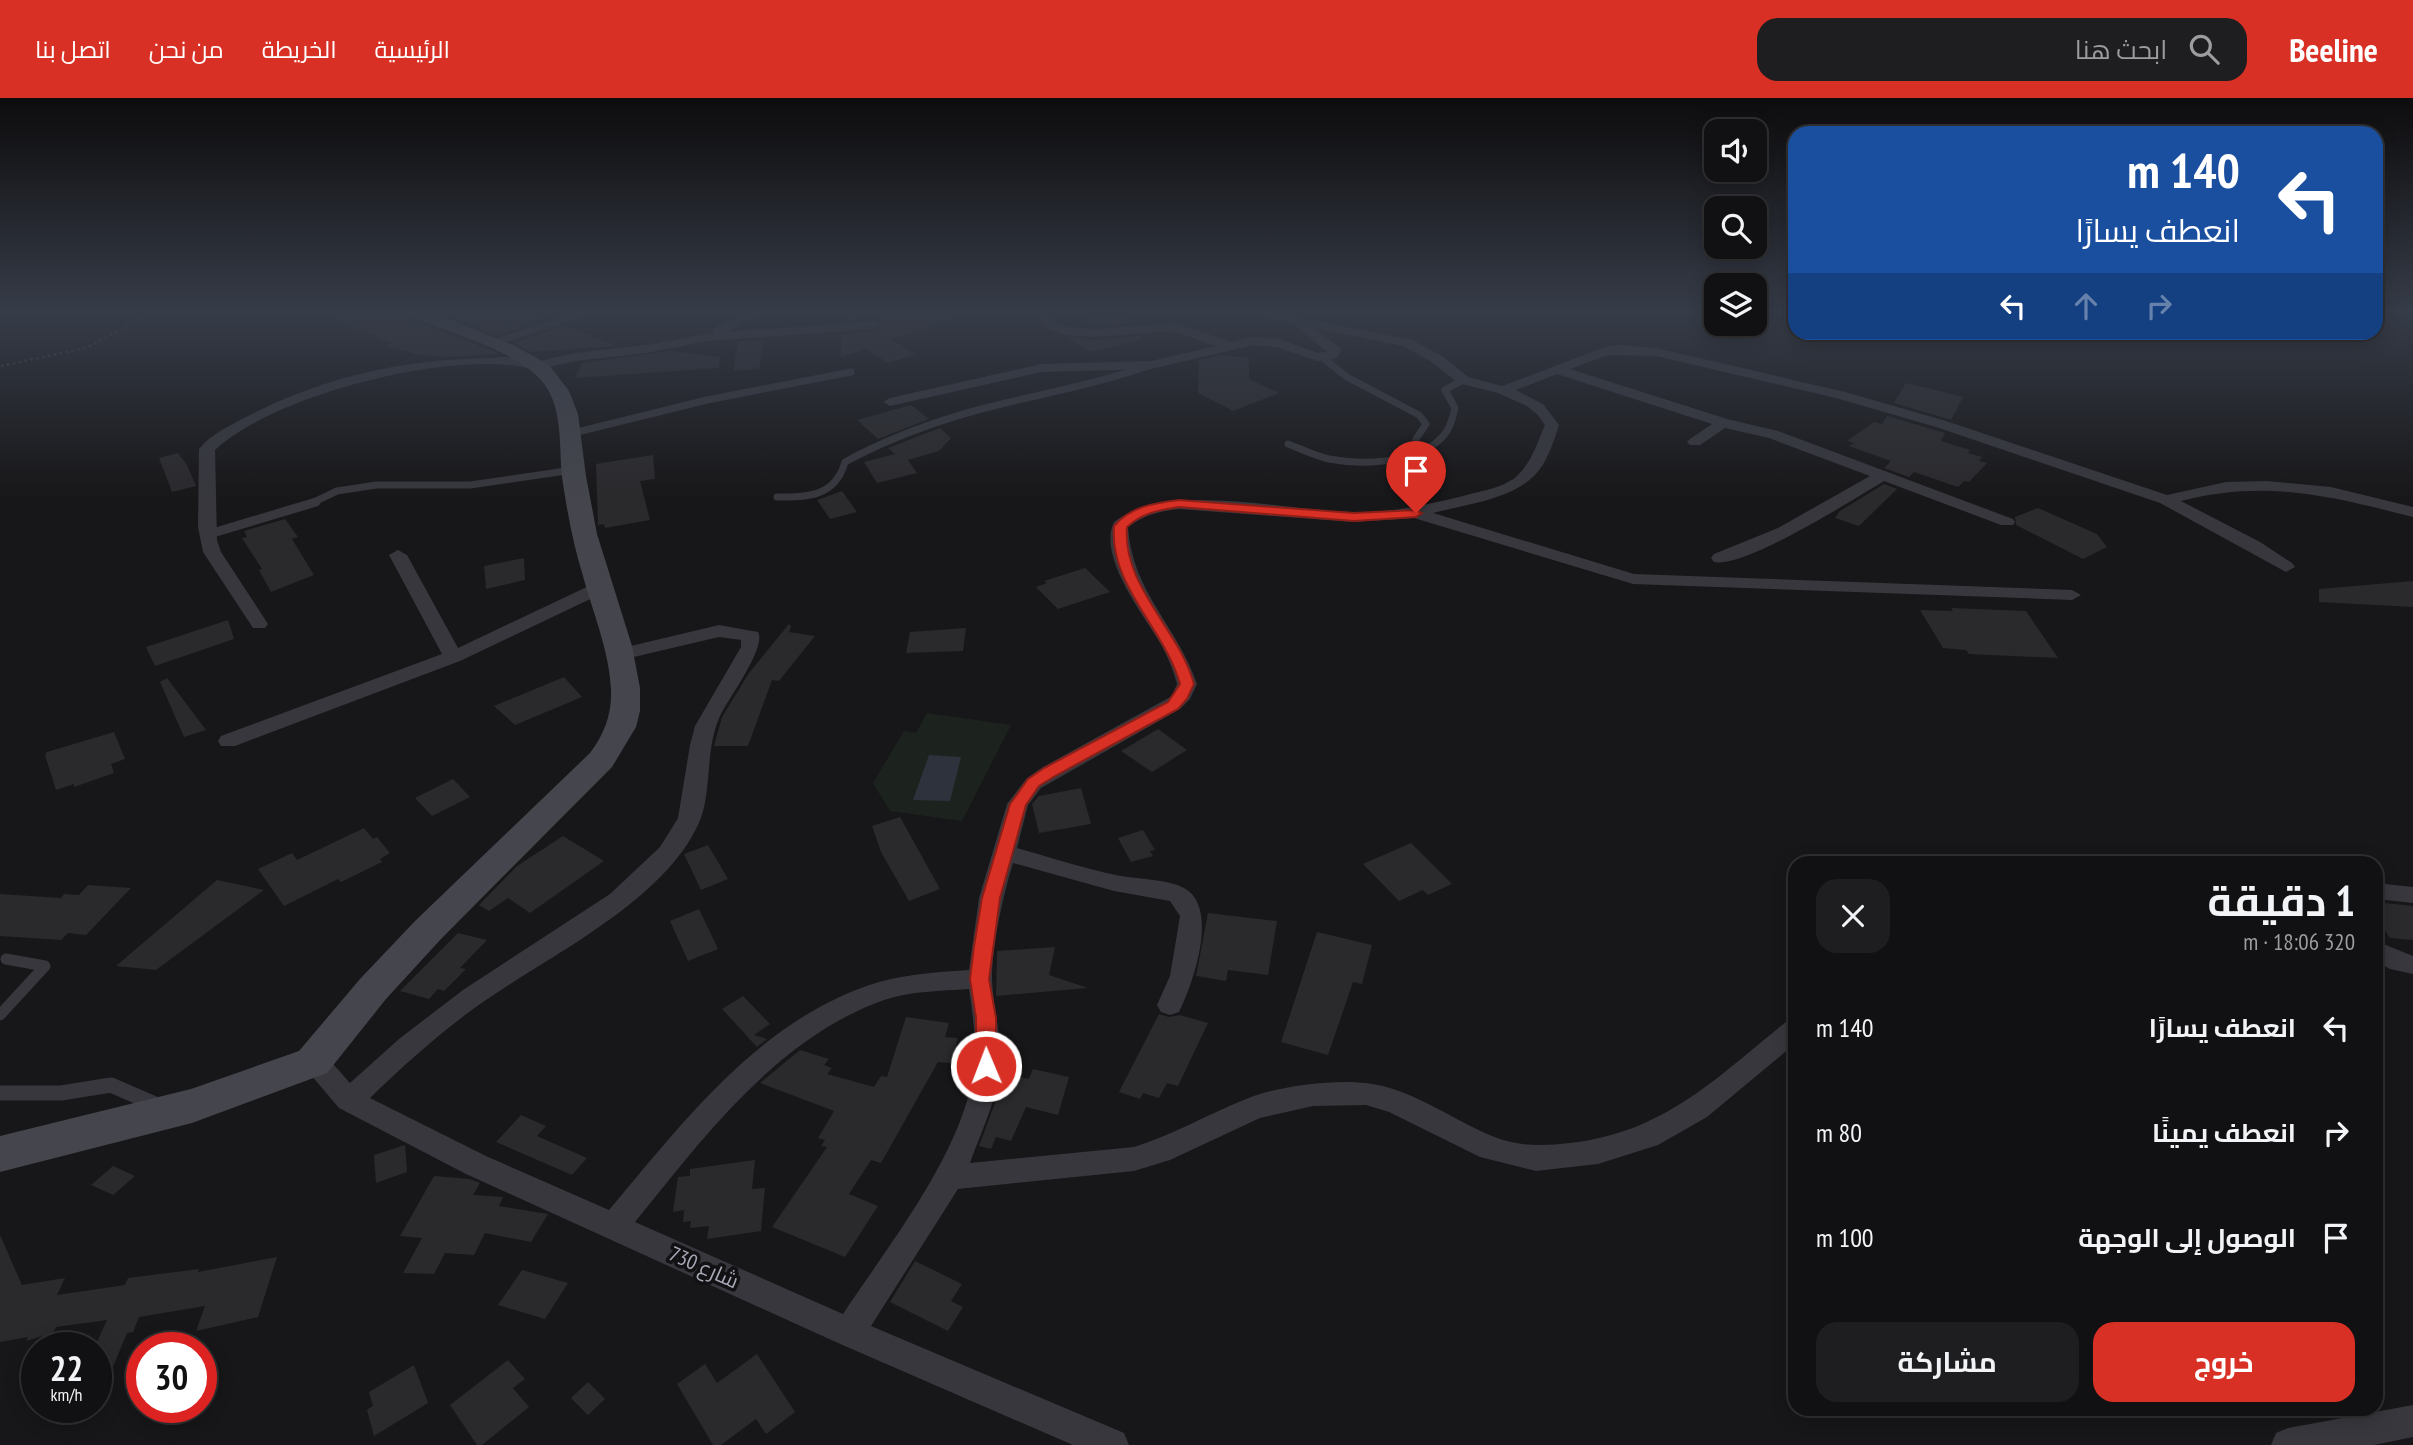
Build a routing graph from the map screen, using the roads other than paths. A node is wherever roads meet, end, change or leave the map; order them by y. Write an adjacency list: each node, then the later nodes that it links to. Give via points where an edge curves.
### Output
1 (370, 375): 26 (street, via 312,392 238,427 207,449)
2 (547, 375): 15 (street, via 562,398)
3 (836, 375): 15 (lane)
4 (1011, 375): 13 (street)
5 (1126, 375): 21 (lane, via 983,409 881,442 845,462 843,475 832,489 803,497)
6 (1344, 375): 16 (lane, via 1419,415 1426,424)
7 (1457, 375): 11 (street)
8 (1545, 375): 12 (street)
9 (1573, 375): 14 (street)
10 (1754, 375): 22 (street, via 1916,417)
11 (1463, 380): 12 (street); 18 (lane, via 1445,390 1455,408 1446,435 1424,451 1353,462)
12 (1503, 390): 24 (street, via 1546,412 1552,425 1537,462 1521,481 1499,491)
13 (890, 402)
14 (1723, 423): 17 (street); 20 (street, via 1773,434)
15 (569, 434): 19 (street)
16 (1416, 439)
17 (1695, 442)
18 (1288, 444)
19 (573, 470): 26 (lane, via 470,485 376,485 337,491 311,504); 30 (street)
20 (1884, 474): 25 (street); 28 (street, via 1786,532)
21 (778, 497)
22 (2166, 500): 23 (street, via 2246,485 2349,496); 29 (street)
23 (2413, 512)
24 (1416, 513): 31 (street, via 1633,579); 36 (street, via 1354,517 1179,503 1133,514 1120,526 1125,568 1182,664 1187,684 1173,705 1034,783 1018,804)
25 (2007, 522)
26 (206, 535): 32 (street, via 212,552)
27 (398, 555): 34 (street)
28 (1720, 558)
29 (2286, 567)
30 (599, 588): 33 (street); 34 (street)
31 (2071, 594)
32 (259, 624)
33 (621, 654): 46 (street, via 626,706 618,737 601,760 428,930); 48 (street, via 719,631 751,636 750,647 703,732 688,822 643,878 413,1042)
34 (453, 657): 35 (street)
35 (228, 741)
36 (1003, 852): 42 (street); 43 (street, via 1114,883 1177,894 1192,916 1182,976)
37 (2383, 892): 38 (street)
38 (2413, 895)
39 (2383, 954): 41 (street)
40 (6, 959): 44 (lane, via 45,966)
41 (2413, 965)
42 (979, 979): 51 (street, via 986,1018 986,1066 978,1105); 52 (street, via 876,992 854,1000 799,1034 745,1077 695,1128)
43 (1170, 1005)
44 (0, 1015)
45 (1788, 1035): 51 (street, via 1697,1109 1648,1137 1598,1152 1536,1159 1490,1148 1395,1102 1366,1094 1313,1095 1256,1107 1134,1159)
46 (313, 1062): 48 (street, شارع 730); 49 (street)
47 (0, 1093): 49 (lane, via 61,1093 111,1084)
48 (349, 1100): 52 (street, شارع 730, via 476,1166)
49 (172, 1112): 50 (street)
50 (0, 1154)
51 (950, 1177): 53 (street)
52 (613, 1227): 53 (street, شارع 730)
53 (849, 1332): 55 (street, شارع 730)
54 (2413, 1421): 56 (street)
55 (1112, 1445)
56 (2288, 1445)

